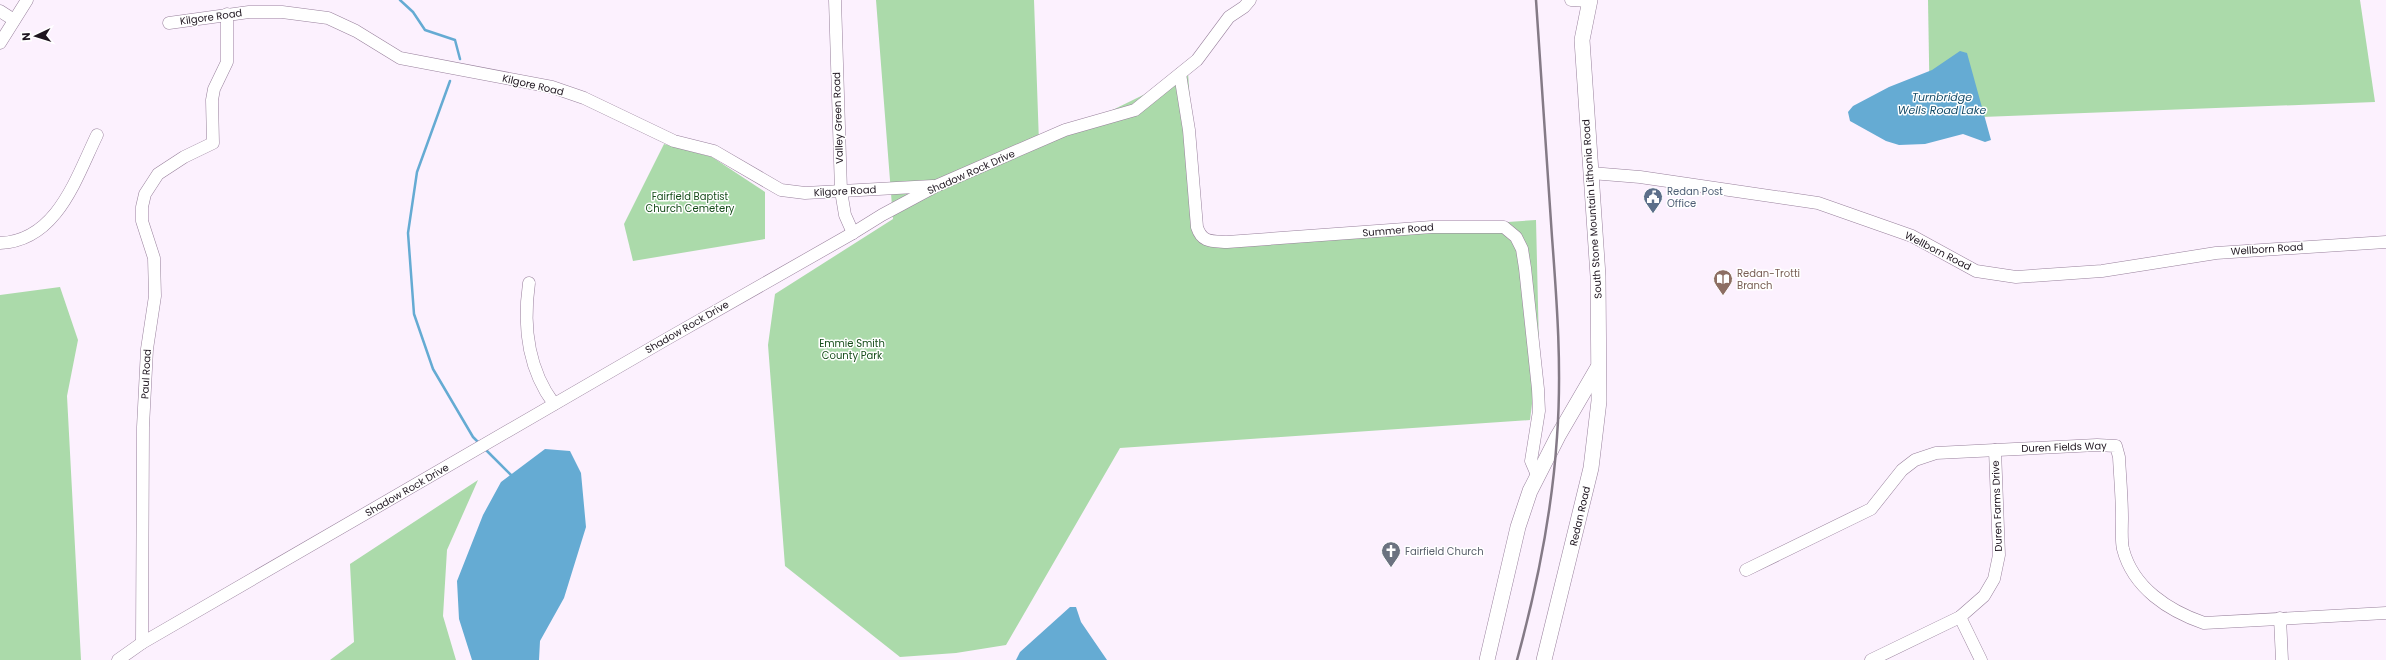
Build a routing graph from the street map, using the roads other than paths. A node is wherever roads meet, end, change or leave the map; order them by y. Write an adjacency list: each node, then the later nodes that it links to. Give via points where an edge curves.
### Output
1 (27, 0): 8 (street)
2 (835, 0): 15 (street, Valley Green Road)
3 (1250, 0): 11 (street, Shadow Rock Drive, via 1229,17 1197,60)
4 (1571, 0): 5 (street)
5 (1589, 0): 13 (main road, South Stone Mountain Lithonia Road, via 1582,40)
6 (0, 11): 8 (street)
7 (227, 14): 9 (street, Kilgore Road); 15 (street, Kilgore Road, via 282,12 328,18 356,31 400,58 552,87 584,98 674,141 714,152 781,190 793,193); 28 (street, Paul Road, via 227,62 214,89 212,100 213,143 184,157 158,174 145,194 142,207 142,221 154,258 155,296 147,349 143,427)
8 (14, 20): 10 (street)
9 (169, 23)
10 (0, 43)
11 (1180, 74): 14 (street, Shadow Rock Drive, via 1135,110 1065,130); 23 (street, Summer Road, via 1189,130 1197,227 1202,238 1206,240 1227,242 1464,226 1504,227 1516,237 1522,249 1525,268 1538,389 1538,411 1531,461)
12 (97, 135): 18 (street, via 64,204 40,230 8,243)
13 (1591, 173): 17 (street, Wellborn Road, via 1640,177 1818,203 1912,236 1976,271 2016,277 2102,271 2216,253); 20 (main road, South Stone Mountain Lithonia Road, via 1598,276)
14 (936, 186): 15 (street, Kilgore Road); 16 (street, Shadow Rock Drive)
15 (841, 191): 16 (street, Valley Green Road, via 845,215)
16 (853, 233): 21 (street, Shadow Rock Drive)
17 (2386, 242)
18 (0, 243)
19 (530, 283): 21 (street, via 527,302 528,336 542,388)
20 (1597, 369): 23 (main road, South Stone Mountain Lithonia Road); 31 (main road, Redan Road, via 1599,401 1591,468)
21 (554, 404): 28 (street, Shadow Rock Drive)
22 (1995, 450): 24 (street, Duren Fields Way, via 1936,453 1915,460 1902,470 1871,509); 26 (street, Duren Farms Drive, via 1999,556 1994,579 1984,596); 27 (street, Duren Fields Way, via 2116,446 2119,457 2123,548 2130,566 2142,584 2161,602 2180,614 2204,623)
23 (1537, 475): 30 (main road, South Stone Mountain Lithonia Road, via 1518,527)
24 (1746, 570)
25 (2386, 613): 27 (street, Duren Fields Way)
26 (1960, 617): 32 (street, Duren Farms Drive); 33 (street)
27 (2280, 618): 34 (street)
28 (142, 643): 29 (street, Shadow Rock Drive)
29 (118, 660)
30 (1487, 660)
31 (1544, 660)
32 (1871, 660)
33 (1981, 660)
34 (2282, 660)

